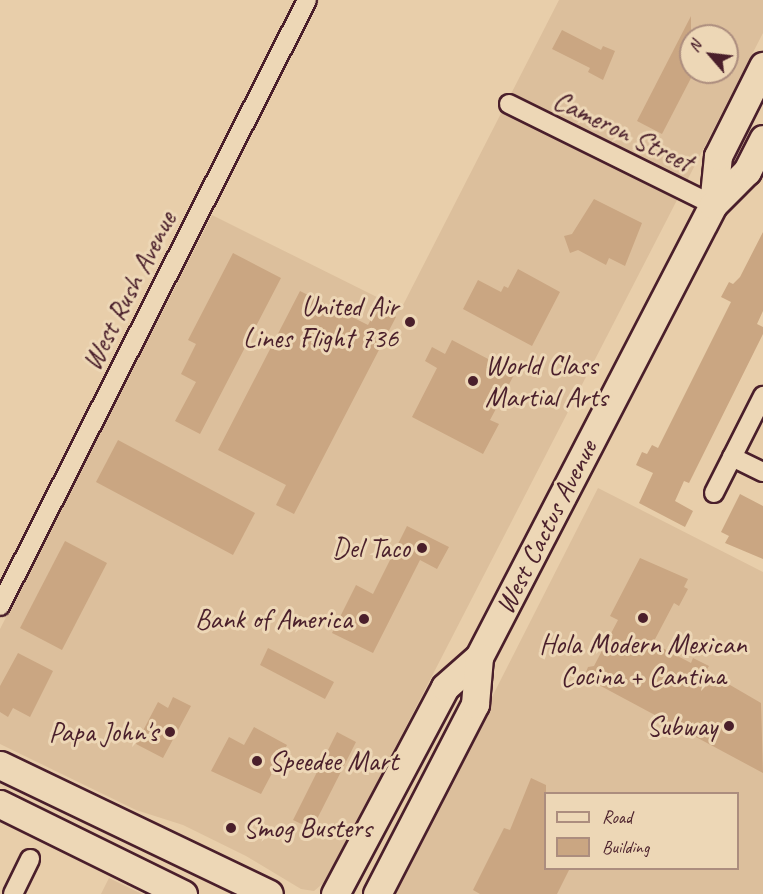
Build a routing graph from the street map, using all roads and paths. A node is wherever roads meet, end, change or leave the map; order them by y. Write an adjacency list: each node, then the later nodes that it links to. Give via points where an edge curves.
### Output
1 (307, 0): 10 (street, West Rush Avenue)
2 (763, 66): 5 (main road, West Cactus Avenue, via 718,156)
3 (509, 104): 5 (street, Cameron Street)
4 (763, 139): 5 (main road, West Cactus Avenue, via 747,171)
5 (713, 205): 11 (main road, West Cactus Avenue)
6 (763, 396): 7 (street)
7 (732, 457): 8 (street); 9 (street)
8 (763, 472)
9 (714, 493)
10 (0, 606)
11 (479, 657): 18 (main road, West Cactus Avenue, via 445,687); 19 (main road, West Cactus Avenue, via 475,704)
12 (0, 765): 17 (main road)
13 (0, 804): 16 (main road)
14 (30, 859): 15 (street)
15 (12, 894)
16 (183, 894)
17 (269, 894)
18 (335, 894)
19 (377, 894)

